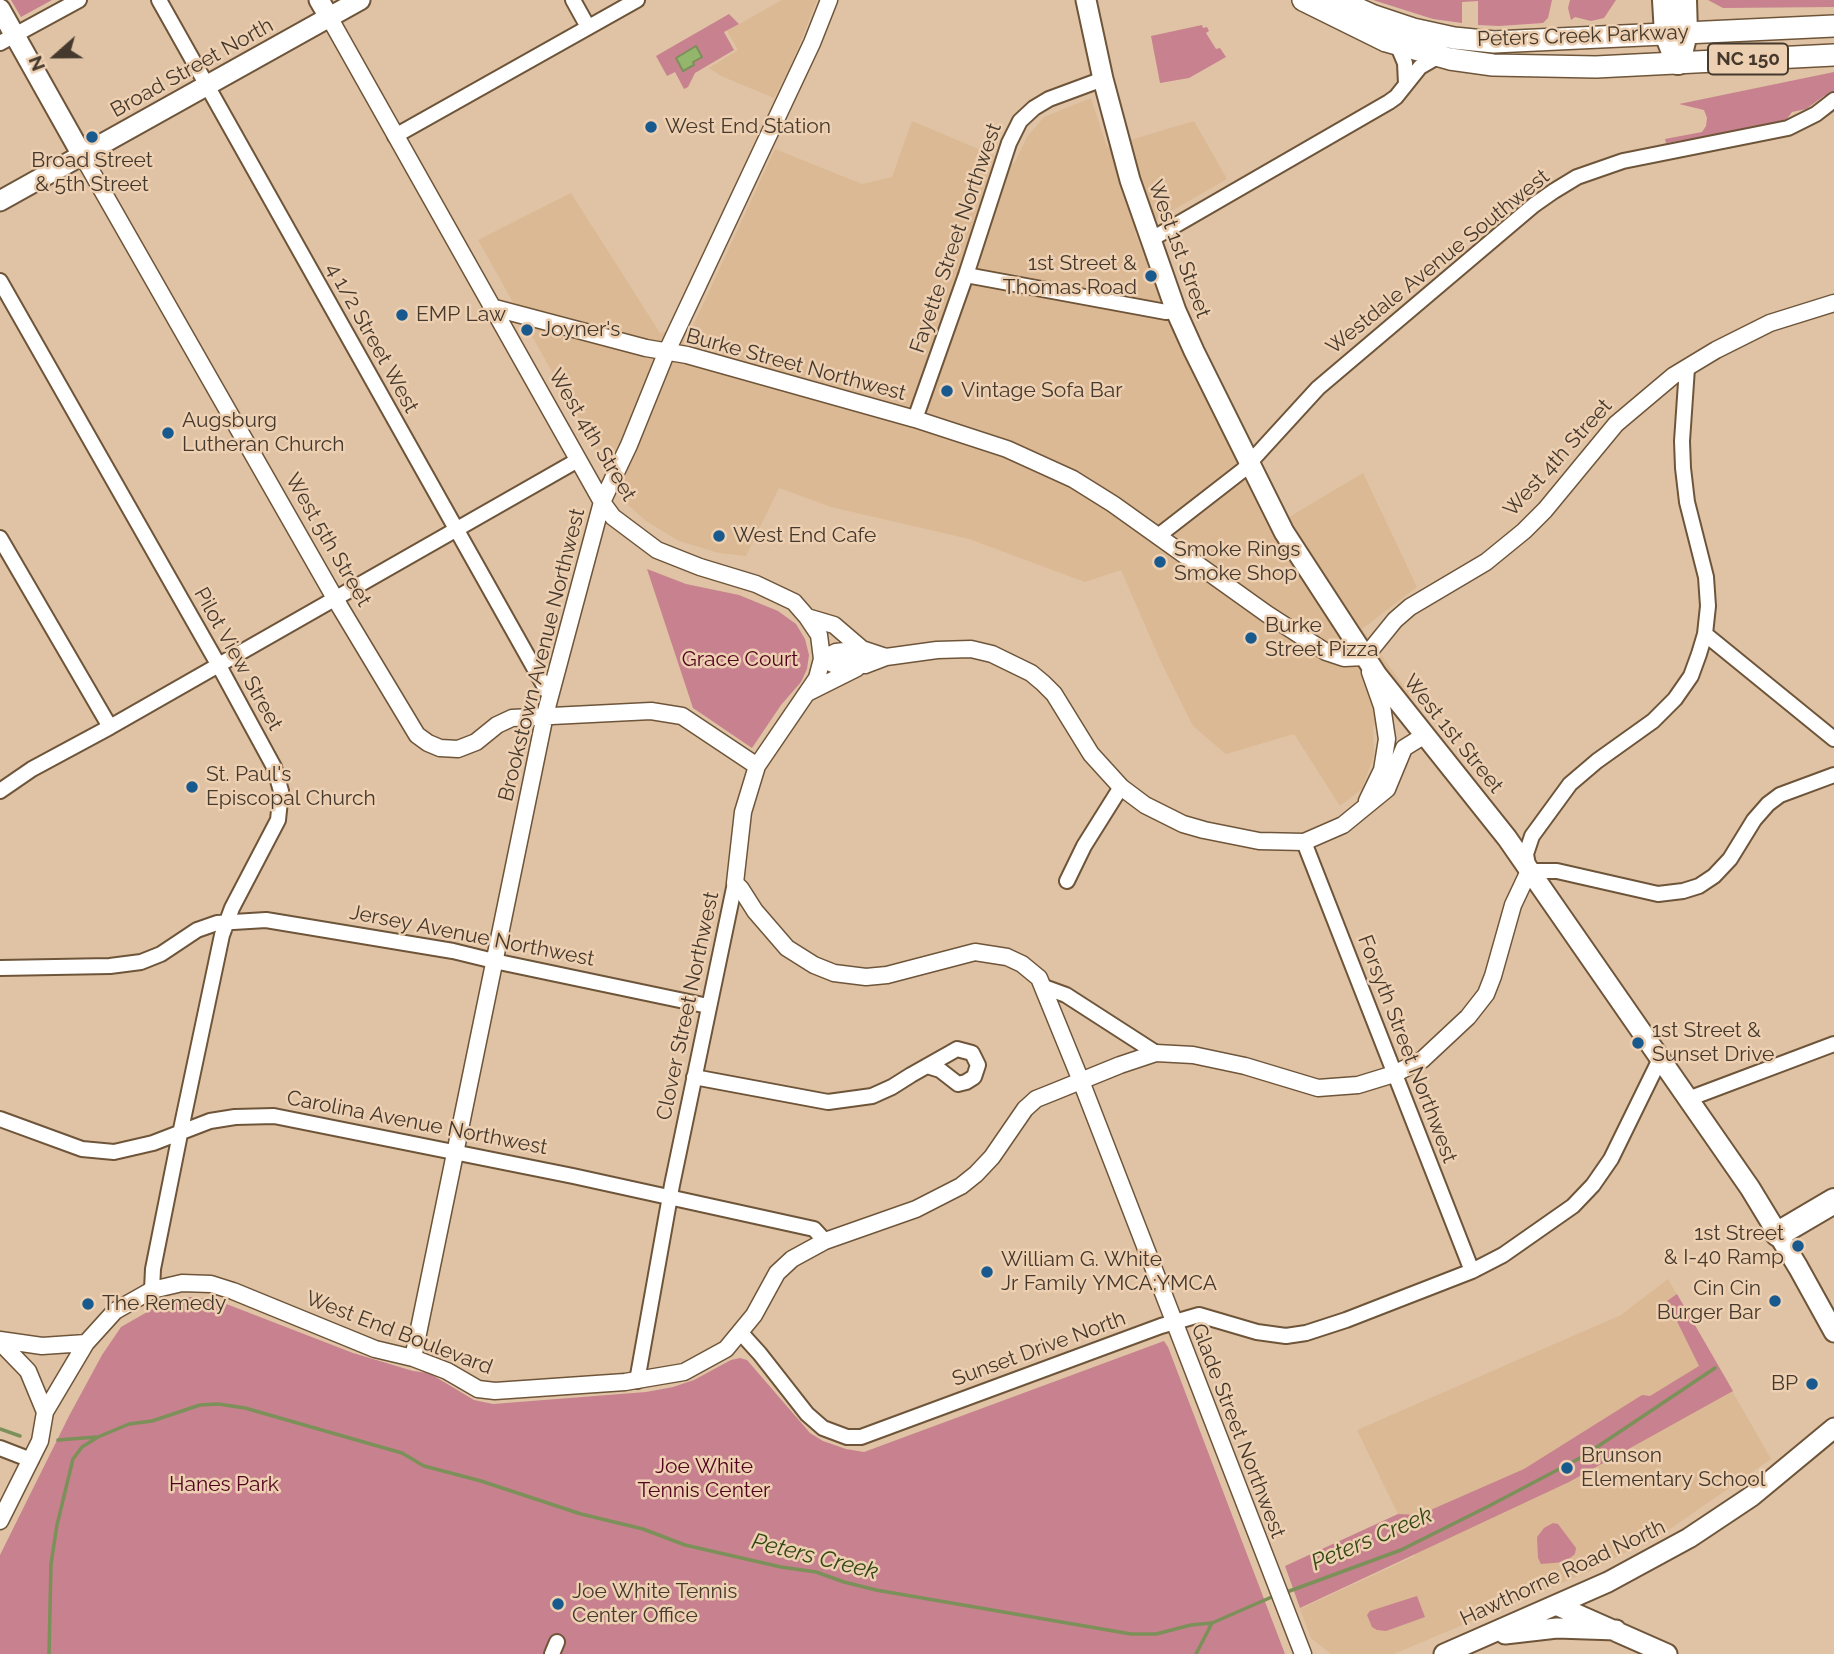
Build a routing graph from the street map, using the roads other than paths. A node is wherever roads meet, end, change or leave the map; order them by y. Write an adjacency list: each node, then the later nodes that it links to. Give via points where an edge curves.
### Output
1 (79, 0): 18 (street)
2 (159, 0): 25 (street, 4 1/2 Street West)
3 (319, 0): 14 (main road, West 4th Street)
4 (360, 0): 14 (main road, Broad Street North)
5 (573, 0): 16 (street)
6 (637, 0): 16 (street)
7 (829, 0): 36 (street, Brookstown Avenue Northwest)
8 (1086, 0): 23 (main road, West 1st Street)
9 (1303, 0): 19 (main road, Peters Creek Parkway)
10 (1338, 0): 17 (main road, Peters Creek Parkway, via 1403,26 1464,39)
11 (1665, 0): 17 (highway)
12 (1684, 0): 17 (highway)
13 (0, 9): 18 (main road, West 5th Street)
14 (329, 18): 25 (main road, Broad Street North); 27 (street, West 4th Street)
15 (1834, 26): 17 (main road, Peters Creek Parkway)
16 (589, 27): 27 (street)
17 (1676, 34): 22 (highway)
18 (7, 39): 28 (main road, West 5th Street)
19 (1397, 44): 21 (main road, Peters Creek Parkway); 24 (street, via 1405,63)
20 (1834, 55): 22 (main road, Peters Creek Parkway / NC 150)
21 (1439, 56): 22 (main road, Peters Creek Parkway, via 1513,66); 24 (street)
22 (1678, 62)
23 (1103, 79): 30 (main road, West 1st Street); 31 (street, Fayette Street Northwest, via 1049,99 1020,121)
24 (1406, 84): 30 (street, via 1389,102)
25 (206, 86): 28 (main road, Broad Street North); 43 (street, 4 1/2 Street West)
26 (1834, 100): 40 (street, Westdale Avenue Southwest, via 1781,131 1623,161 1577,177 1554,191 1318,388)
27 (395, 136): 34 (street, West 4th Street)
28 (82, 155): 29 (main road, Broad Street North); 46 (street, West 5th Street)
29 (0, 201)
30 (1150, 240): 35 (main road, West 1st Street)
31 (966, 275): 35 (street); 38 (street, Fayette Street Northwest)
32 (0, 281): 52 (street, Pilot View Street)
33 (1834, 303): 37 (street, West 4th Street, via 1770,323)
34 (491, 307): 36 (street, Burke Street Northwest); 39 (street, West 4th Street)
35 (1176, 311): 40 (main road, West 1st Street)
36 (667, 351): 38 (street, Burke Street Northwest); 41 (street, Brookstown Avenue Northwest)
37 (1687, 368): 48 (street, via 1683,468 1706,578); 50 (street, West 4th Street, via 1616,424 1524,531 1486,562 1410,607)
38 (915, 419): 44 (street, Burke Street Northwest, via 1037,462 1095,493)
39 (579, 463): 41 (street, via 597,470); 42 (street, West 4th Street); 43 (street)
40 (1249, 464): 44 (street, Westdale Avenue Southwest); 50 (main road, West 1st Street, via 1293,547)
41 (619, 466): 42 (street, Brookstown Avenue Northwest)
42 (602, 502): 47 (street, West 4th Street, via 613,517 657,550 775,592); 54 (street, Brookstown Avenue Northwest)
43 (457, 530): 46 (street); 54 (street, 4 1/2 Street West)
44 (1158, 536): 50 (street, Burke Street Northwest, via 1326,652 1344,659)
45 (0, 538): 56 (street)
46 (335, 598): 52 (street); 55 (street, West 5th Street, via 407,722 428,743 458,749 512,718)
47 (807, 617): 49 (street, via 834,625); 51 (street, West 4th Street, via 819,635)
48 (1705, 634): 58 (street); 65 (street, via 1691,676 1675,699 1570,784 1549,812 1528,845)
49 (863, 657): 51 (street, via 836,652); 53 (street); 61 (street, via 971,649 1012,662 1054,694 1091,754)
50 (1365, 657): 57 (main road, West 1st Street); 63 (street, via 1382,706 1387,739 1382,770)
51 (822, 659): 53 (street, Clover Street Northwest)
52 (218, 664): 56 (street); 68 (street, Pilot View Street, via 274,767 281,791 278,820)
53 (809, 692): 59 (street, Clover Street Northwest)
54 (550, 696): 55 (street, Brookstown Avenue Northwest)
55 (545, 715): 59 (street, West 5th Street, via 651,711 682,716); 69 (street, Brookstown Avenue Northwest)
56 (110, 727): 62 (street, via 32,769)
57 (1425, 735): 63 (street, via 1404,748 1387,789); 65 (main road, West 1st Street)
58 (1834, 739)
59 (757, 766): 67 (street, Clover Street Northwest, via 743,812)
60 (1834, 775): 65 (street, via 1768,804 1730,859 1699,886 1658,894 1557,871)
61 (1121, 787): 64 (street, via 1159,813 1203,830 1259,841); 66 (street)
62 (0, 792)
63 (1363, 809): 64 (street, via 1343,825)
64 (1304, 842): 77 (street, Forsyth Street Northwest)
65 (1529, 871): 75 (main road, West 1st Street); 77 (street, West End Boulevard, via 1513,905 1486,994 1446,1039)
66 (1067, 881)
67 (735, 883): 71 (street, Glade Street Northwest, via 787,948 834,973 887,975 975,952 991,953 1022,964); 72 (street, Clover Street Northwest)
68 (226, 921): 69 (street, Jersey Avenue Northwest, via 266,920 314,927); 70 (street, Jersey Avenue Northwest, via 197,930 141,962); 82 (street, Pilot View Street)
69 (494, 961): 72 (street, Jersey Avenue Northwest); 83 (street, Brookstown Avenue Northwest)
70 (0, 968)
71 (1044, 987): 74 (street, Glade Street Northwest, via 1066,995); 79 (street, Glade Street Northwest)
72 (708, 1006): 78 (street, Clover Street Northwest)
73 (1834, 1044): 80 (street)
74 (1156, 1053): 77 (street, West End Boulevard, via 1245,1066 1318,1088 1358,1085); 79 (street, West End Boulevard)
75 (1660, 1059): 80 (main road, West 1st Street); 88 (street, Sunset Drive North, via 1611,1159 1593,1185 1564,1213)
76 (927, 1066): 78 (street, via 872,1096 828,1102)
77 (1394, 1074): 88 (street, Forsyth Street Northwest)
78 (694, 1077): 84 (street, Clover Street Northwest)
79 (1082, 1082): 87 (street, West End Boulevard, via 1036,1099 992,1157 961,1186 916,1209); 90 (street, Glade Street Northwest)
80 (1688, 1099): 86 (main road, West 1st Street)
81 (0, 1119): 82 (street, Carolina Avenue Northwest, via 82,1149 114,1152)
82 (180, 1134): 83 (street, Carolina Avenue Northwest, via 210,1121 274,1116); 89 (street, Pilot View Street)
83 (457, 1152): 84 (street, Carolina Avenue Northwest); 95 (street, Brookstown Avenue Northwest)
84 (670, 1197): 87 (street, Carolina Avenue Northwest, via 814,1229); 96 (street, Clover Street Northwest)
85 (1834, 1201): 86 (highway)
86 (1778, 1234): 91 (main road, West 1st Street)
87 (825, 1241): 92 (street, West End Boulevard, via 777,1273)
88 (1472, 1271): 90 (street, Sunset Drive North, via 1306,1333 1257,1332 1199,1315)
89 (152, 1290): 94 (street, West End Boulevard, via 115,1311); 95 (street, West End Boulevard, via 182,1283 211,1284 363,1345)
90 (1174, 1321): 92 (street, Sunset Drive North, via 861,1437 822,1428); 105 (street, Glade Street Northwest)
91 (1834, 1332)
92 (741, 1333): 96 (street, West End Boulevard, via 726,1349 684,1372)
93 (0, 1341): 94 (street, via 42,1346); 97 (street, via 28,1371)
94 (86, 1343): 97 (street, West End Boulevard)
95 (413, 1358): 96 (street, West End Boulevard, via 474,1387 495,1391)
96 (637, 1381)
97 (45, 1412): 100 (street, West End Boulevard)
98 (1834, 1428): 102 (main road, Hawthorne Road North, via 1771,1482 1710,1525 1649,1561)
99 (0, 1448): 100 (street)
100 (31, 1460): 101 (street, West End Boulevard)
101 (0, 1521)
102 (1556, 1605): 103 (main road); 104 (main road, Hawthorne Road North)
103 (1616, 1630): 104 (main road, via 1557,1628); 107 (main road)
104 (1483, 1637): 106 (main road, Hawthorne Road North)
105 (1302, 1653)
106 (1444, 1654)
107 (1667, 1654)

